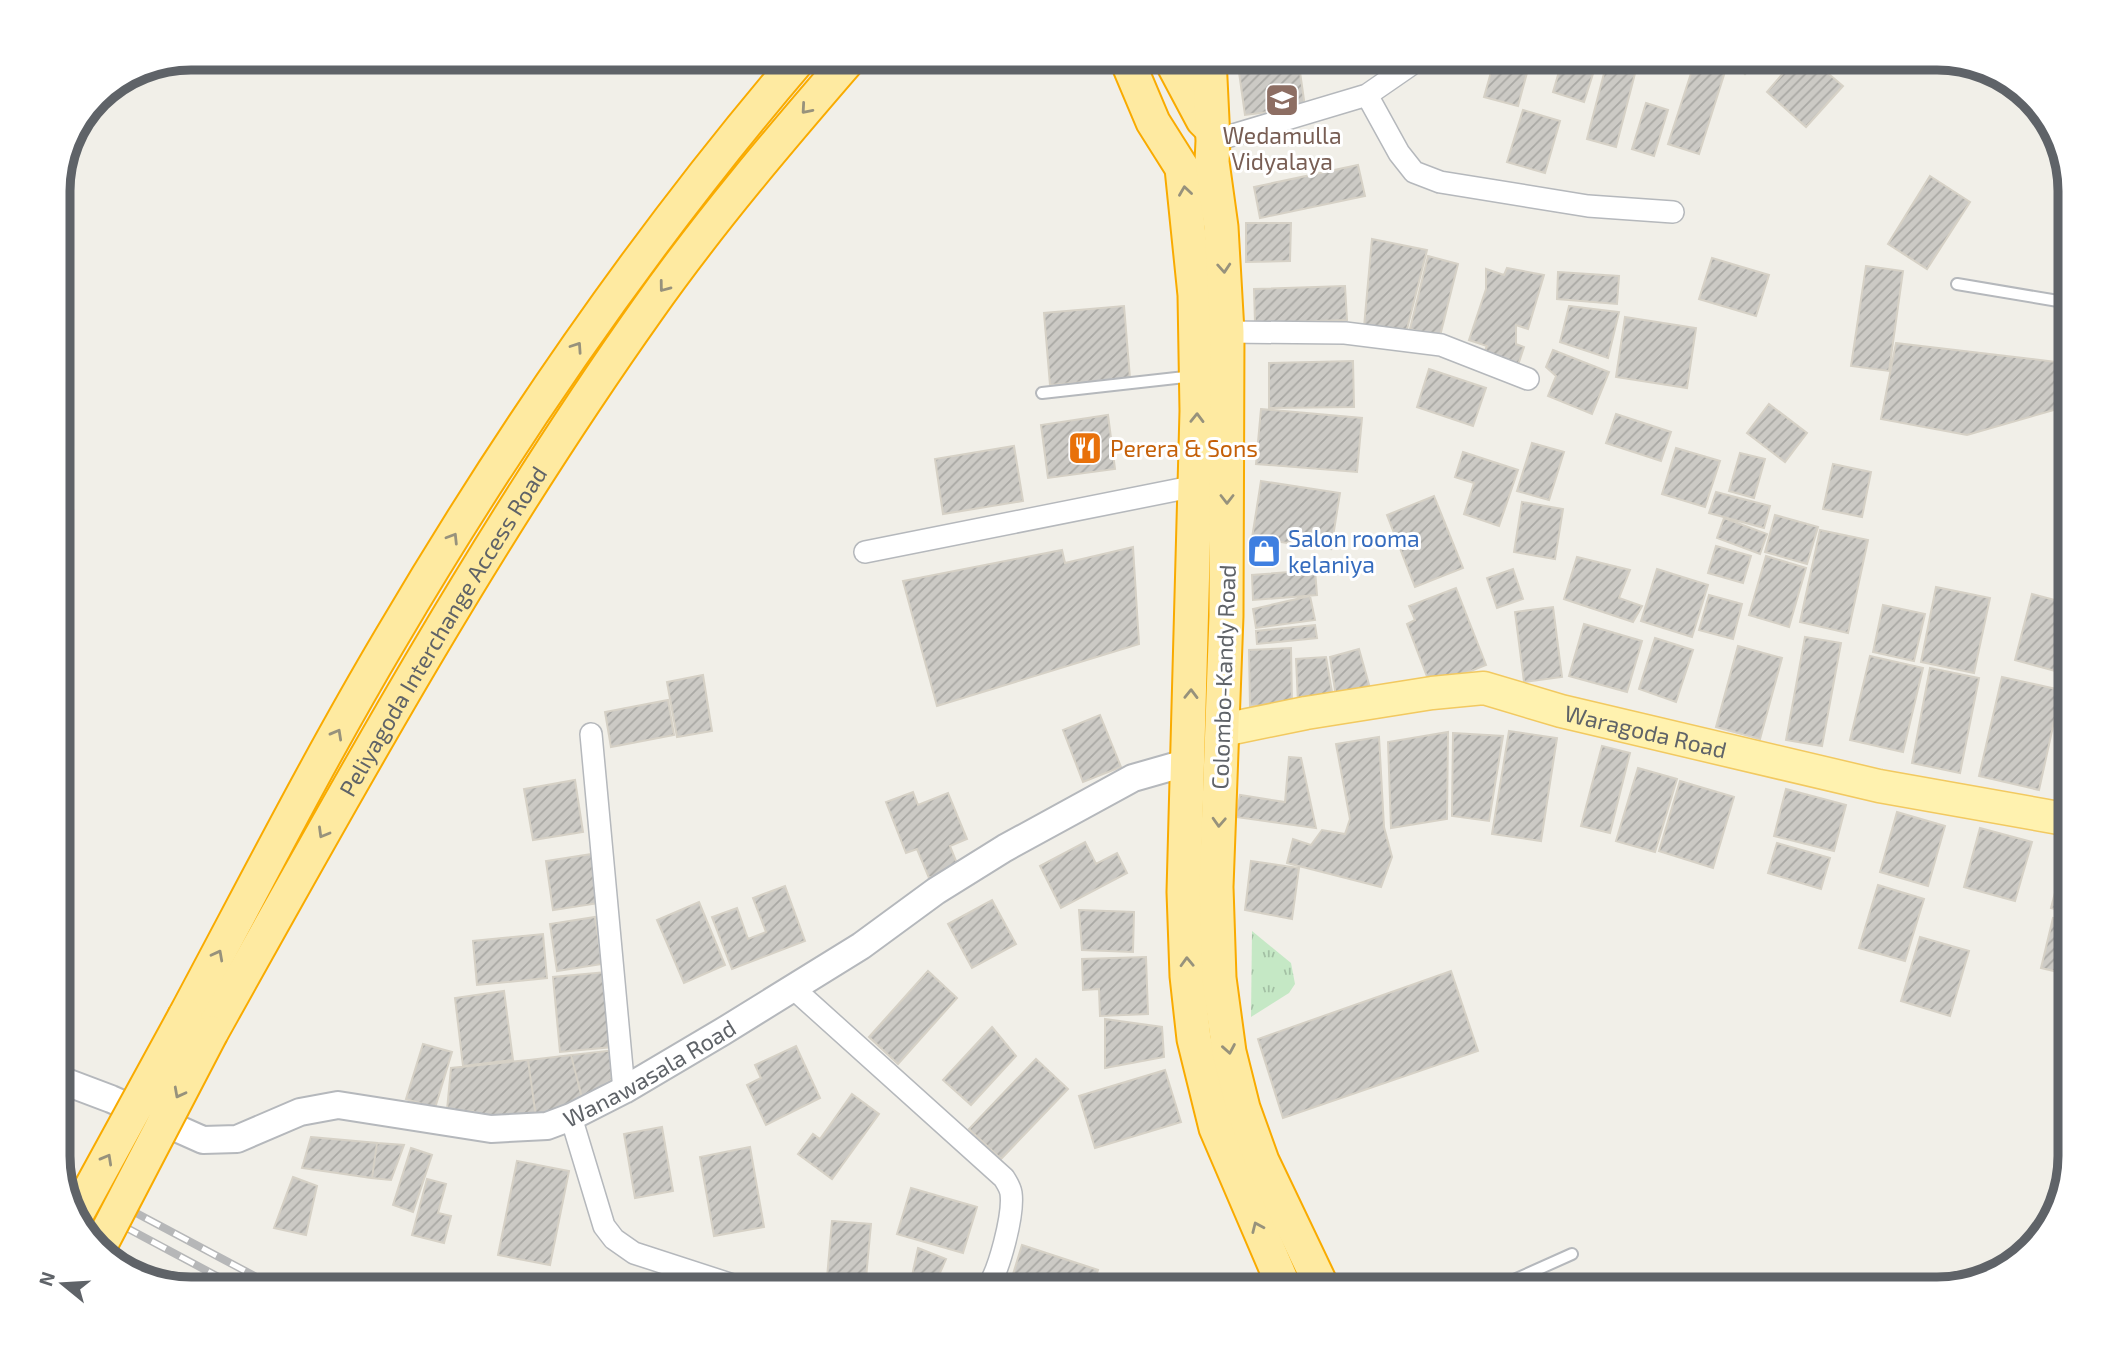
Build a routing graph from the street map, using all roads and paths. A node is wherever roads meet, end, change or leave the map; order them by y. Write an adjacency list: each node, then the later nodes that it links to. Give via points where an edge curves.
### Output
1 (790, 70): 23 (highway, Peliyagoda Interchange Access Road, one-way to 1, via 391,638 492,474 614,293)
2 (840, 70): 23 (highway, Peliyagoda Interchange Access Road, one-way to 23, via 727,203 648,308 548,455 342,799)
3 (1131, 70): 13 (highway, Colombo-Kandy Road, one-way to 3, via 1194,284 1182,168 1153,122)
4 (1176, 70): 8 (highway)
5 (1209, 70): 8 (highway, Colombo-Kandy Road)
6 (1403, 70): 7 (street)
7 (1367, 94): 8 (street); 9 (street, via 1399,153 1415,172 1440,182 1588,206)
8 (1212, 134): 12 (highway, Colombo-Kandy Road, one-way to 12)
9 (1673, 212)
10 (1957, 284): 11 (lane)
11 (2058, 301)
12 (1227, 332): 14 (street, via 1345,333 1441,345); 18 (highway, Colombo-Kandy Road, one-way to 18)
13 (1197, 376): 15 (lane); 16 (highway, Colombo-Kandy Road, one-way to 13)
14 (1528, 379)
15 (1042, 393)
16 (1196, 486): 17 (street); 20 (highway, Colombo-Kandy Road, one-way to 16)
17 (865, 552)
18 (1223, 730): 20 (highway); 21 (main road, Waragoda Road, via 1306,713 1484,688 1561,711 1879,786); 33 (highway, Colombo-Kandy Road, one-way to 33, via 1216,901 1219,978 1229,1052 1242,1108 1262,1161)
19 (591, 734): 25 (street)
20 (1189, 762): 22 (street, Wanawasala Road, via 1133,778 1005,848); 32 (highway, Colombo-Kandy Road, one-way to 20, via 1216,1128 1194,1039 1184,892)
21 (2058, 818)
22 (793, 988): 25 (street, Wanawasala Road); 31 (street, via 1004,1178 1011,1189 1012,1205)
23 (198, 1024): 27 (highway, Peliyagoda Interchange Access Road, one-way to 23, bridge); 28 (highway, Peliyagoda Interchange Access Road, one-way to 28, bridge)
24 (70, 1084): 26 (street, Wanawasala Road, via 203,1140 237,1139 300,1112 338,1104 491,1129 547,1126)
25 (624, 1090): 26 (street, Wanawasala Road)
26 (571, 1117): 30 (street, via 604,1226 614,1239 634,1253)
27 (82, 1207)
28 (103, 1239)
29 (1572, 1254): 34 (lane)
30 (708, 1277)
31 (993, 1277)
32 (1280, 1277)
33 (1317, 1277)
34 (1521, 1277)

